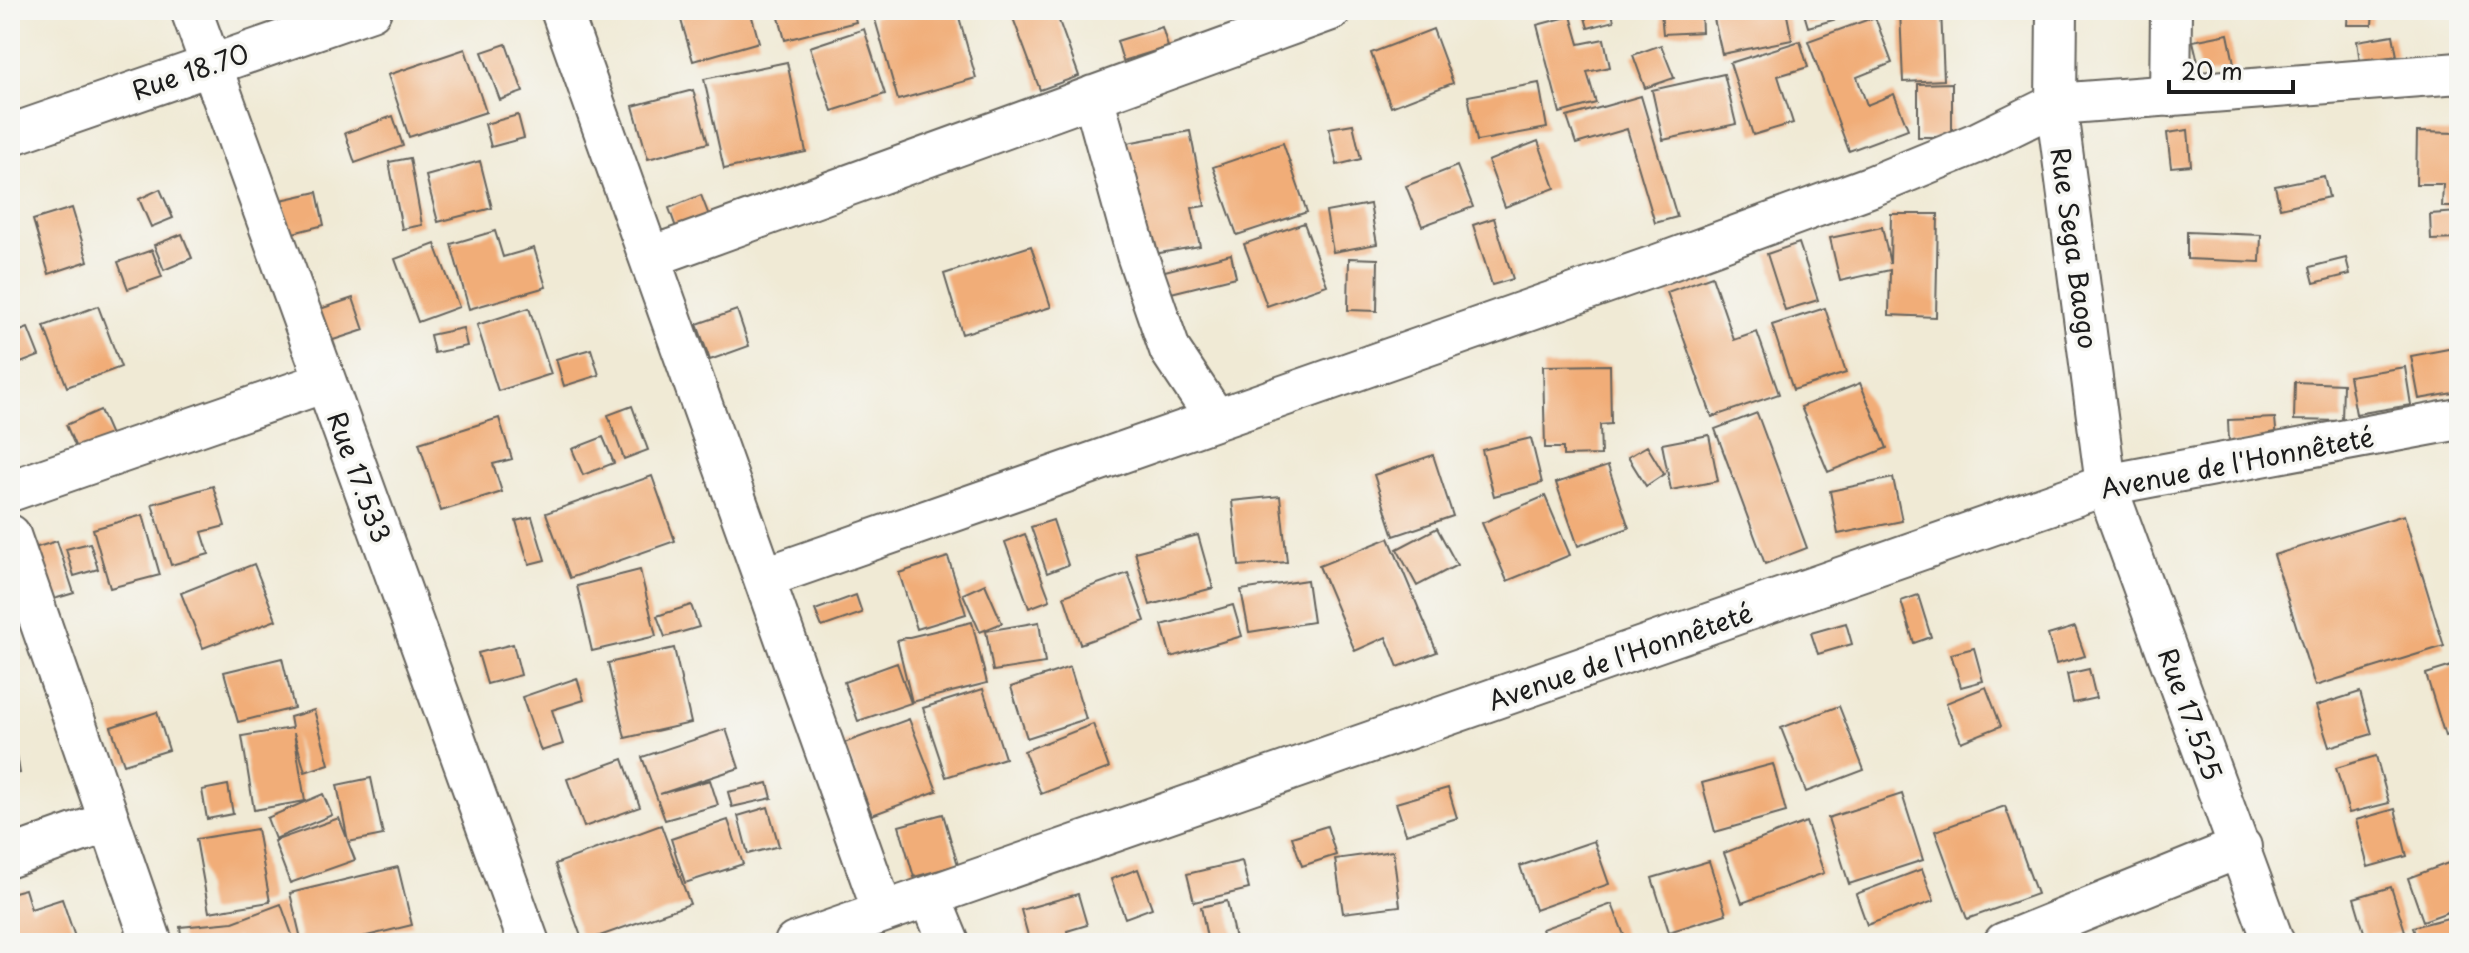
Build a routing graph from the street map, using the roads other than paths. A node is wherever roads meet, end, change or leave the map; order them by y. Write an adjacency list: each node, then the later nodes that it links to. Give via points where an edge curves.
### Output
1 (191, 10): 7 (street, Rue 17.533)
2 (371, 10): 7 (street, Rue 18.70)
3 (561, 10): 13 (street)
4 (1331, 10): 9 (street)
5 (2057, 10): 11 (street, Rue Sega Baogo)
6 (2171, 10): 10 (street)
7 (210, 64): 12 (street, Rue 18.70); 14 (street, Rue 17.533)
8 (2459, 73): 10 (street)
9 (1093, 96): 13 (street); 15 (street, via 1137,255 1170,350)
10 (2170, 96): 11 (street)
11 (2056, 104): 15 (street, via 1872,186); 17 (street, Rue Sega Baogo)
12 (10, 135)
13 (651, 257): 20 (street)
14 (325, 382): 18 (street); 27 (street, Rue 17.533)
15 (1216, 419): 20 (street)
16 (2459, 419): 17 (street, Avenue de l'Honnêteté)
17 (2106, 485): 22 (street, Rue 17.525); 24 (street, Avenue de l'Honnêteté)
18 (10, 491)
19 (10, 535): 21 (street)
20 (766, 577): 25 (street)
21 (108, 822): 23 (street); 26 (street)
22 (2241, 847): 30 (street); 31 (street, Rue 17.525)
23 (10, 857)
24 (930, 897): 25 (street, Avenue de l'Honnêteté); 29 (street)
25 (883, 912): 28 (street, Avenue de l'Honnêteté)
26 (152, 943)
27 (529, 943)
28 (795, 943)
29 (949, 943)
30 (2004, 943)
31 (2274, 943)

